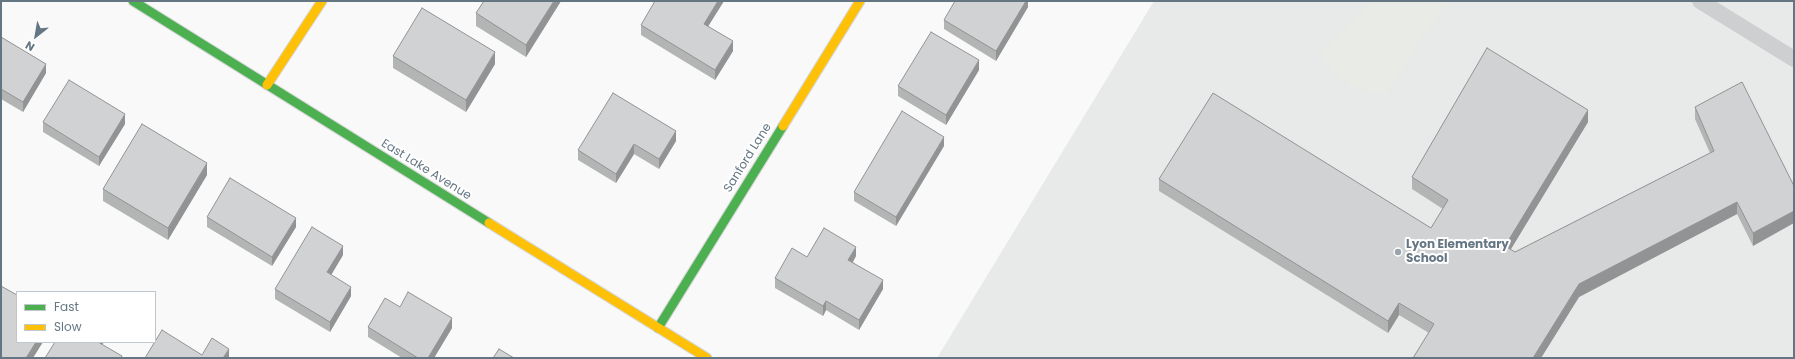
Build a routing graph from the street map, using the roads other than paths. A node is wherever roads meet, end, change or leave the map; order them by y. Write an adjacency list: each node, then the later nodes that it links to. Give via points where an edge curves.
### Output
1 (133, 1): 6 (main road, East Lake Avenue)
2 (322, 1): 6 (main road)
3 (860, 1): 7 (main road, Sanford Lane)
4 (1700, 1): 5 (lane)
5 (1794, 59)
6 (267, 85): 7 (main road, East Lake Avenue)
7 (658, 328): 8 (main road, East Lake Avenue)
8 (707, 358)

